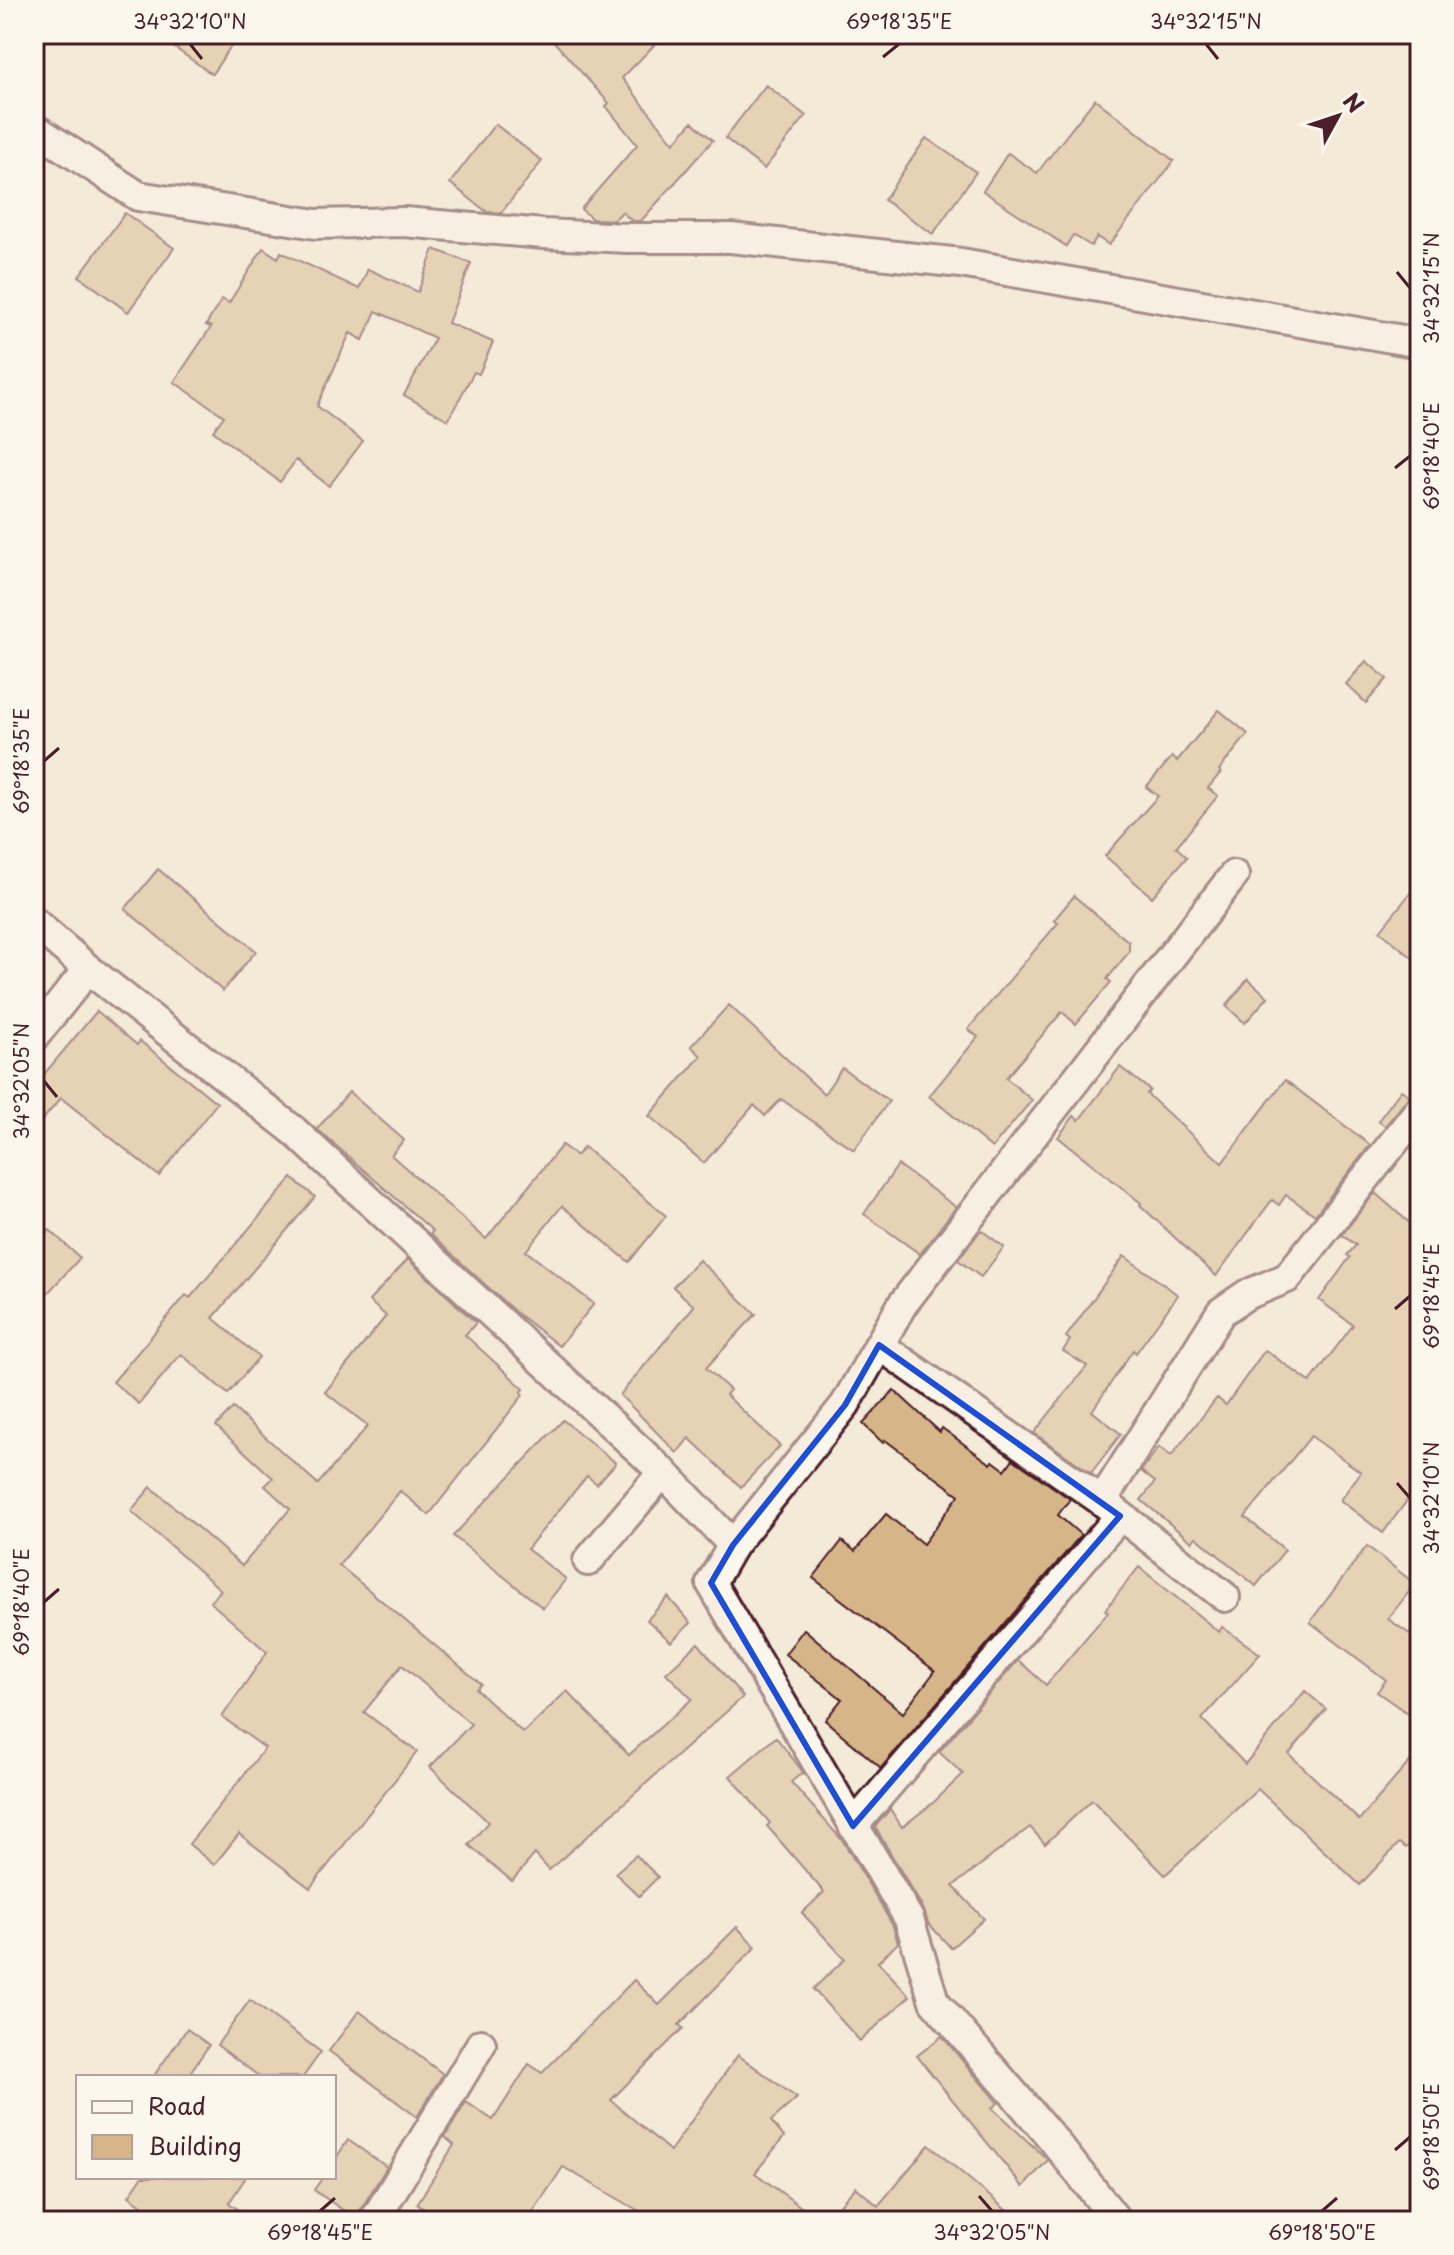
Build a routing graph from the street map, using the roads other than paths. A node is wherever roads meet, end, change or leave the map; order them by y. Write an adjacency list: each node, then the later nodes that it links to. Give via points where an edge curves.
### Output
1 (34, 128): 2 (street, via 138,196 316,224 404,222 600,237 731,238 945,261)
2 (1420, 343)
3 (1234, 875): 8 (street, via 902,1305)
4 (34, 922): 5 (street)
5 (88, 969): 6 (street); 9 (street, via 293,1130)
6 (34, 1037)
7 (1420, 1109): 10 (street, via 1287,1278 1221,1312)
8 (879, 1345): 10 (street); 11 (street, via 845,1405)
9 (663, 1472): 11 (street); 12 (street)
10 (1111, 1508): 13 (street); 14 (street)
11 (733, 1545): 14 (street, via 711,1583)
12 (588, 1561)
13 (1225, 1597)
14 (853, 1826): 17 (street, via 909,1919 934,2001)
15 (481, 2044): 16 (street)
16 (374, 2221)
17 (1117, 2221)

